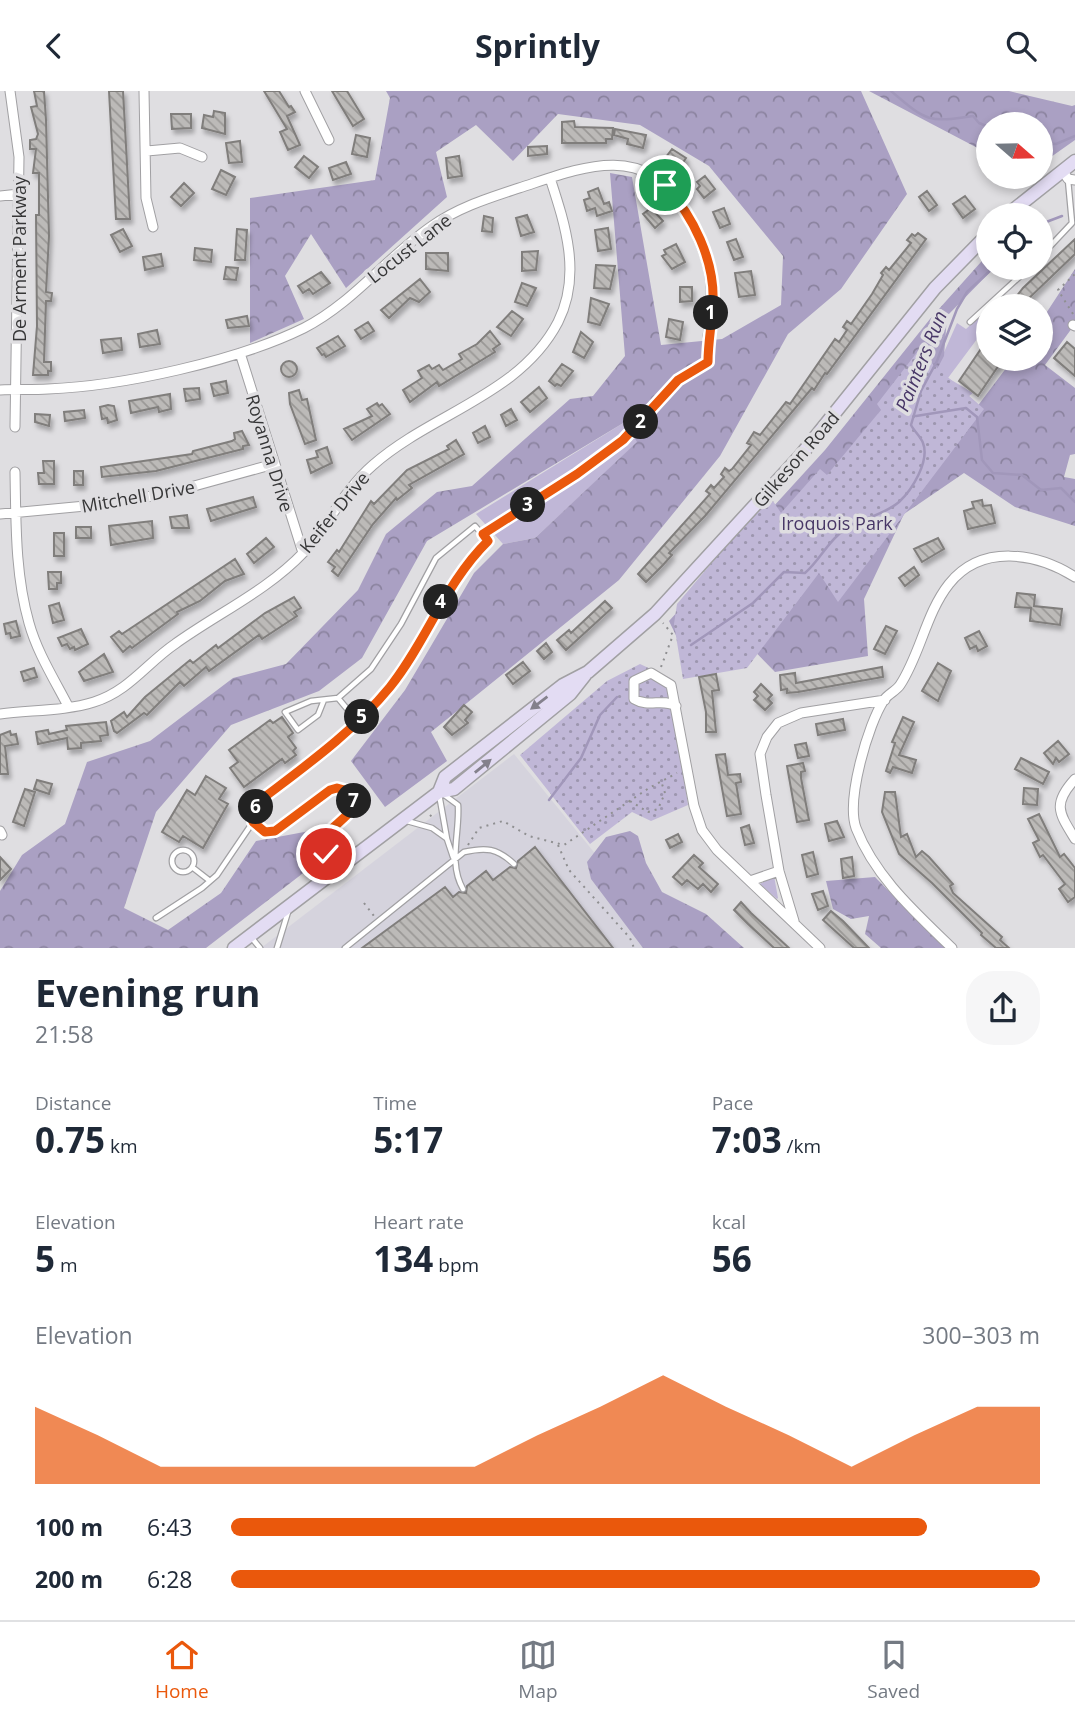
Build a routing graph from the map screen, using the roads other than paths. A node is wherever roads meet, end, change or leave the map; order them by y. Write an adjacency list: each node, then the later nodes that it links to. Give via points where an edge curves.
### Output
1 (10, 91): 10 (street, De Arment Parkway)
2 (145, 91): 5 (street)
3 (305, 91): 4 (street)
4 (329, 140)
5 (146, 151): 6 (street, via 180,148); 13 (street, via 146,198)
6 (202, 157)
7 (1075, 161): 8 (street)
8 (1068, 176): 12 (street); 14 (lane, via 1072,223)
9 (550, 178): 18 (street, Locust Lane, via 593,164 610,164 632,167 665,185 693,225 712,275); 19 (street, Locust Lane, via 452,214 331,311 304,328); 27 (street, Keifer Drive, via 567,237 570,275 564,308 545,346 522,371 374,464 349,488)
10 (19, 194): 11 (street); 20 (street, De Arment Parkway)
11 (0, 196)
12 (1026, 203)
13 (153, 227)
14 (1053, 243)
15 (976, 246): 37 (street, Gilkeson Road, via 935,288 801,454 655,614 588,672 563,685 445,777)
16 (1016, 280): 17 (lane)
17 (970, 322)
18 (708, 336)
19 (240, 353): 20 (street, Locust Lane, via 81,386); 23 (street, Royanna Drive)
20 (17, 389): 21 (street, Locust Lane); 22 (street, De Arment Parkway)
21 (0, 390)
22 (15, 427)
23 (274, 464): 25 (street, Mitchell Drive, via 165,494); 27 (street, Royanna Drive)
24 (15, 472): 25 (street)
25 (16, 513): 26 (street, Mitchell Drive); 32 (street, via 19,570 29,623)
26 (0, 514)
27 (303, 553): 32 (street, Keifer Drive, via 258,591 174,644 115,694)
28 (1075, 577): 31 (street, via 1050,562 1011,555 965,571 949,585 899,686)
29 (338, 698): 30 (lane); 35 (lane); 35 (lane, via 371,669 436,558 475,526 488,541 457,576 390,687)
30 (324, 700): 30 (lane, via 311,701 285,712 298,730 318,715)
31 (885, 700): 46 (street, via 801,713 778,723 767,737 761,754); 59 (street, via 860,764 855,827 893,891)
32 (68, 706): 34 (street, Keifer Drive)
33 (676, 706): 33 (street, via 671,685 659,675 637,677 634,699); 48 (street, via 702,830)
34 (0, 714)
35 (358, 722): 39 (lane, via 262,799)
36 (1075, 779): 41 (street, via 1059,803)
37 (439, 792): 38 (street, Gilkeson Road); 40 (lane); 42 (lane, via 458,805)
38 (402, 820): 40 (lane, via 432,828); 45 (street, Gilkeson Road)
39 (253, 822): 45 (lane, via 265,832 275,831 330,790 348,791 352,810 327,832 323,843); 47 (lane)
40 (447, 839): 42 (lane)
41 (1075, 839)
42 (455, 861): 43 (lane, via 464,852 483,847 500,851); 49 (lane); 57 (lane)
43 (514, 864)
44 (192, 867): 44 (lane, via 194,860 188,851 173,856 173,867 179,871); 47 (lane)
45 (336, 871): 50 (street, Gilkeson Road)
46 (779, 871): 48 (street); 52 (street)
47 (210, 881): 51 (lane)
48 (750, 881): 52 (street)
49 (463, 889)
50 (292, 904): 53 (street, Gilkeson Road); 56 (lane)
51 (156, 918)
52 (794, 922): 58 (street)
53 (250, 936): 54 (street, Gilkeson Road); 55 (lane)
54 (234, 948)
55 (260, 948)
56 (277, 948)
57 (345, 948)
58 (820, 948)
59 (952, 948)

